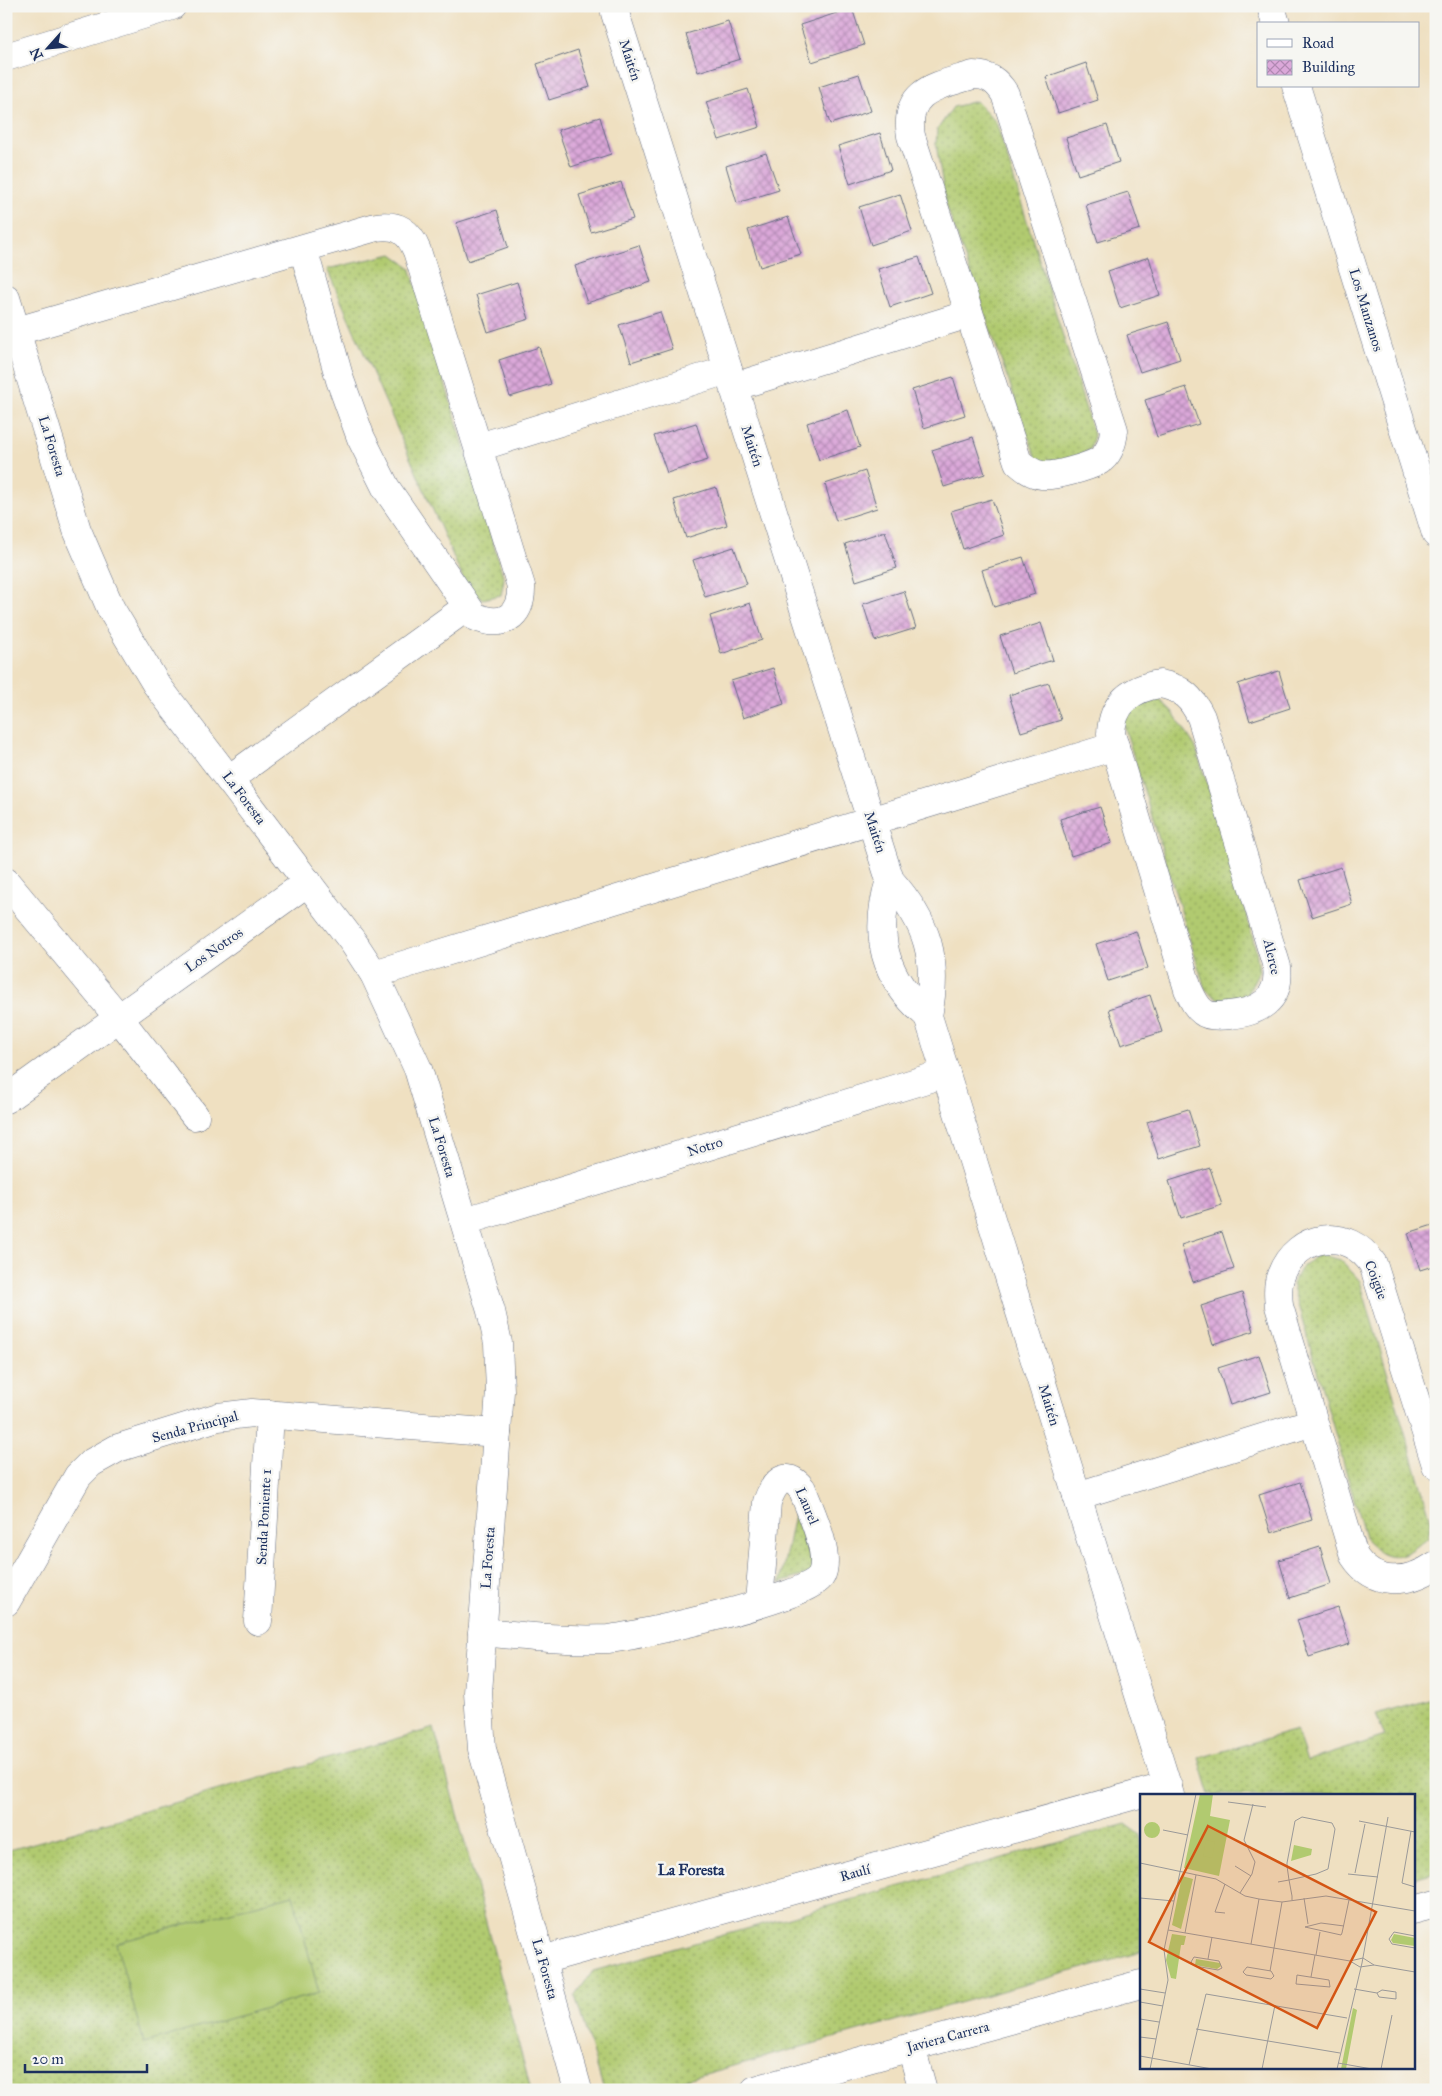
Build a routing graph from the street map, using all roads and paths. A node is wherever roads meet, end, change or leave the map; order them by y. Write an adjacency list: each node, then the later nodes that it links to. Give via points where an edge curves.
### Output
1 (172, 6): 5 (street)
2 (1271, 6): 4 (street)
3 (613, 8): 11 (street, Maitén)
4 (1275, 22)
5 (6, 57)
6 (1297, 88): 13 (street, Los Manzanos)
7 (303, 248): 10 (street); 12 (street, via 389,225 402,229 412,238); 14 (street, via 340,380 361,438 386,488)
8 (6, 298): 10 (street, La Foresta)
9 (969, 314): 9 (street, via 1018,462 1030,472 1056,475 1099,461 1113,443 1114,430 1005,94 993,79 984,75 973,75 923,93 911,109 909,122); 11 (street)
10 (16, 331): 16 (street, La Foresta, via 77,530 111,609 156,684)
11 (731, 378): 12 (street); 17 (street, Maitén)
12 (479, 448): 14 (street, via 521,586 521,598 517,610 497,622 474,616)
13 (1435, 531)
14 (467, 608): 16 (street)
15 (1115, 746): 15 (street, Alerce, via 1194,1002 1204,1013 1221,1016 1257,1009 1273,994 1278,980 1277,967 1194,703 1183,691 1172,686 1160,684 1135,691 1116,710 1111,734); 17 (street)
16 (229, 778): 20 (street, La Foresta)
17 (872, 820): 18 (street, Maitén); 21 (street)
18 (890, 880): 22 (street, Maitén, via 907,898 929,944 933,968); 22 (street, Maitén, via 883,901 883,947 899,986)
19 (6, 882): 23 (street)
20 (308, 882): 21 (street, La Foresta); 23 (street, Los Notros)
21 (374, 974): 27 (street, La Foresta, via 418,1069)
22 (928, 1016): 24 (street, Maitén)
23 (119, 1018): 25 (street, Los Notros); 26 (street)
24 (946, 1073): 27 (street, Notro); 32 (street, Maitén)
25 (6, 1099)
26 (195, 1116)
27 (465, 1221): 30 (street, La Foresta, via 498,1343)
28 (270, 1414): 30 (street, Senda Principal); 34 (street, Senda Principal, via 235,1414 218,1418 118,1448 91,1463 78,1476); 36 (street, Senda Poniente 1)
29 (1313, 1422): 31 (street, Coigüe, via 1279,1306 1278,1291 1281,1276 1296,1253 1318,1240 1344,1240 1366,1253 1373,1264); 32 (street); 33 (street, Coigüe, via 1354,1556 1361,1567 1384,1580 1397,1580 1425,1572)
30 (497, 1433): 37 (street, La Foresta)
31 (1436, 1465)
32 (1077, 1496): 38 (street, Maitén)
33 (1436, 1565)
34 (6, 1602)
35 (759, 1604): 37 (street, via 654,1631 607,1639)
36 (258, 1621)
37 (482, 1632): 43 (street, La Foresta, via 478,1693 482,1749)
38 (1169, 1790): 39 (street, Raulí)
39 (1154, 1794)
40 (1140, 1798): 43 (street, Raulí)
41 (1436, 1904): 42 (street)
42 (1414, 1910)
43 (542, 1960): 46 (street, La Foresta)
44 (1140, 1984): 45 (street, Javiera Carrera)
45 (911, 2047): 47 (street, Javiera Carrera); 48 (street)
46 (578, 2090)
47 (755, 2090)
48 (923, 2090)

